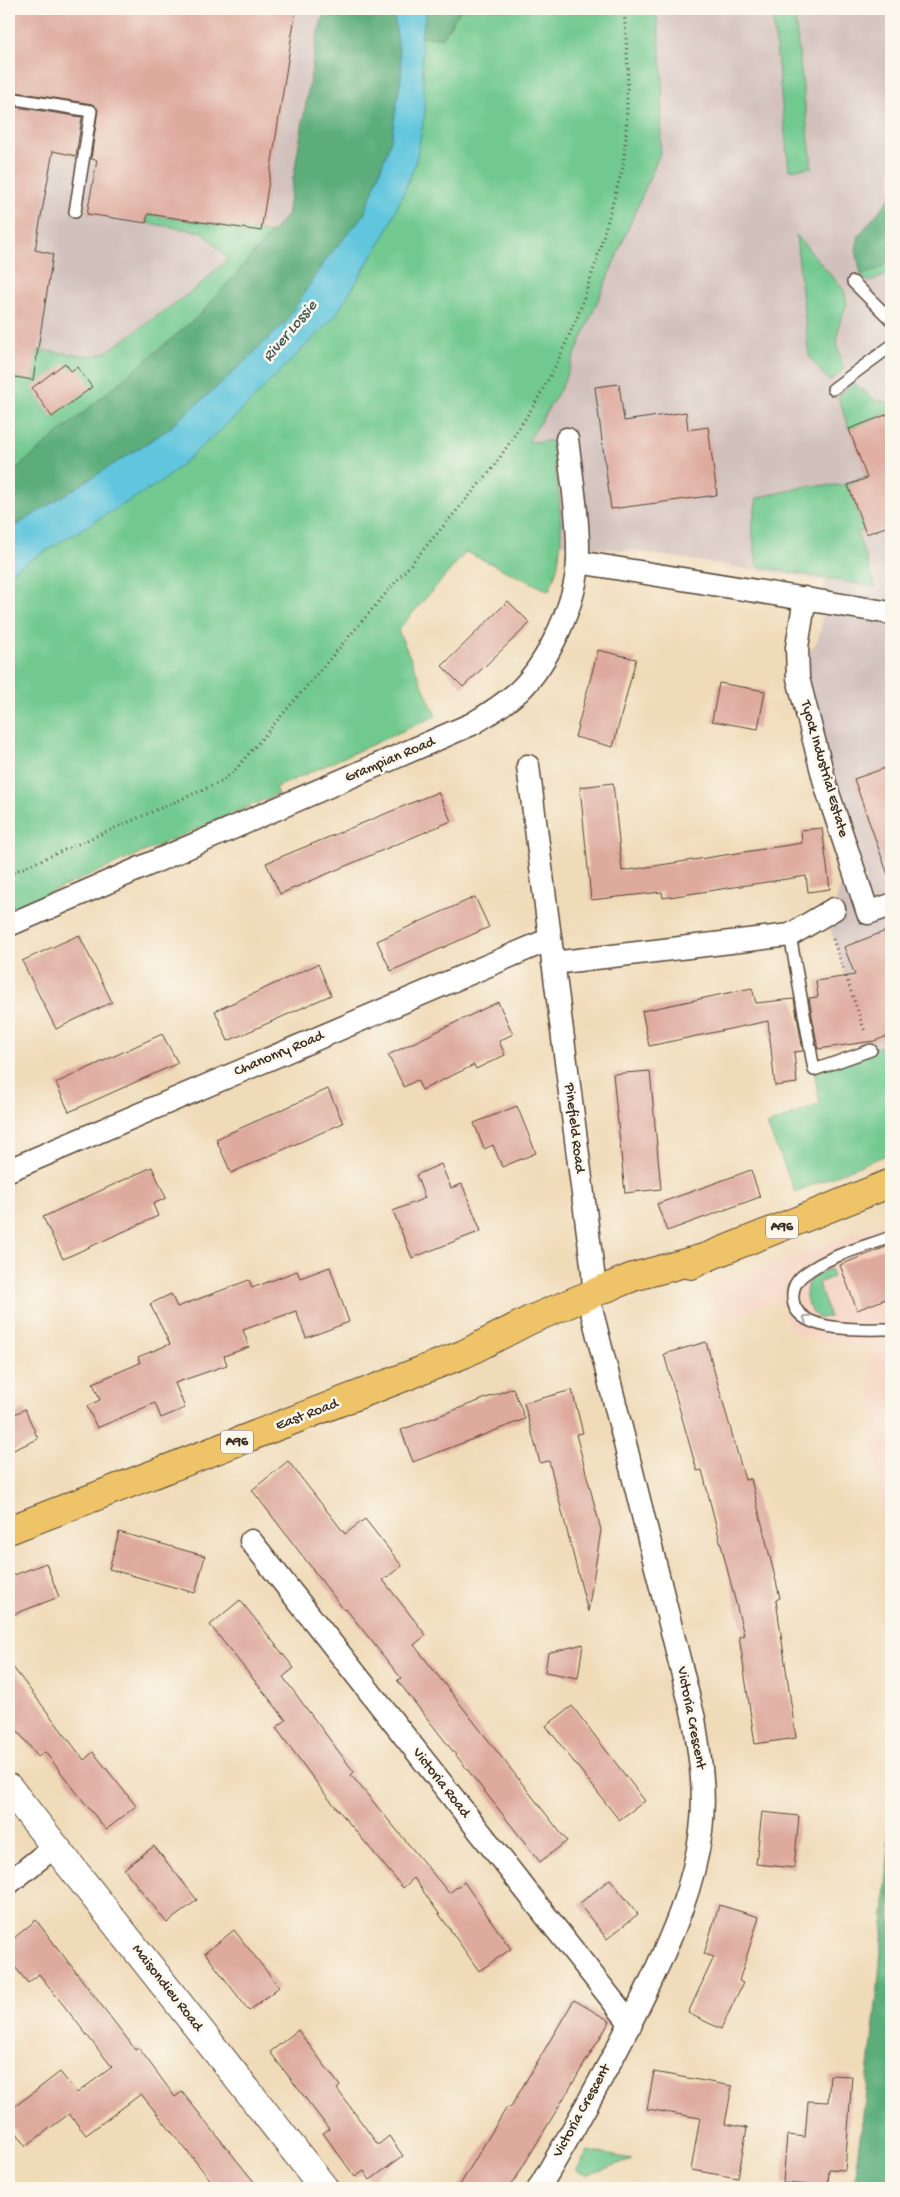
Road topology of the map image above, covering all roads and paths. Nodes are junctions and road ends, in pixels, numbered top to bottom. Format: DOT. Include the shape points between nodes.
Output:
graph roads {
  1 [pos="624,9"];
  2 [pos="9,98"];
  3 [pos="75,212"];
  4 [pos="853,282"];
  5 [pos="891,320"];
  6 [pos="891,346"];
  7 [pos="833,389"];
  8 [pos="567,439"];
  9 [pos="578,562"];
  10 [pos="805,598"];
  11 [pos="891,613"];
  12 [pos="528,766"];
  13 [pos="9,874"];
  14 [pos="891,905"];
  15 [pos="834,909"];
  16 [pos="9,925"];
  17 [pos="790,935"];
  18 [pos="550,938"];
  19 [pos="553,963"];
  20 [pos="871,1050"];
  21 [pos="9,1170"];
  22 [pos="891,1183"];
  23 [pos="891,1237"];
  24 [pos="593,1303"];
  25 [pos="891,1330"];
  26 [pos="9,1530"];
  27 [pos="251,1541"];
  28 [pos="9,1788"];
  29 [pos="55,1846"];
  30 [pos="9,1883"];
  31 [pos="630,2024"];
  32 [pos="324,2188"];
  33 [pos="539,2188"];
  1 -- 13 [label="path" via="628,68 623,167 578,315 536,402 499,460 223,782"];
  2 -- 3 [label="lane" via="91,111"];
  4 -- 5 [label="lane"];
  6 -- 7 [label="lane"];
  8 -- 9 [label="street, Grampian Road"];
  9 -- 10 [label="street"];
  9 -- 16 [label="street, Grampian Road" via="568,605 544,659 520,690 494,711 472,724"];
  10 -- 11 [label="street"];
  10 -- 14 [label="street, Tyock Industrial Estate" via="797,647 797,670 826,787 868,913"];
  12 -- 18 [label="street, Pinefield Road"];
  15 -- 17 [label="street"];
  15 -- 20 [label="path" via="830,928"];
  17 -- 19 [label="street"];
  17 -- 20 [label="lane" via="814,1070"];
  18 -- 19 [label="street, Pinefield Road"];
  18 -- 21 [label="street, Chanonry Road"];
  19 -- 24 [label="street, Pinefield Road" via="593,1272"];
  22 -- 24 [label="highway, A96" via="707,1257 633,1278"];
  25 -- 23 [label="lane, one-way" via="831,1326 807,1320 794,1306 795,1287 801,1277 813,1268"];
  24 -- 26 [label="highway, East Road / A96" via="530,1320 464,1354"];
  24 -- 31 [label="street, Victoria Crescent" via="694,1719 703,1772 701,1831 685,1902"];
  27 -- 31 [label="street, Victoria Road"];
  28 -- 29 [label="street, Maisondieu Road"];
  29 -- 30 [label="street"];
  29 -- 32 [label="street, Maisondieu Road"];
  31 -- 33 [label="street, Victoria Crescent"];
}
